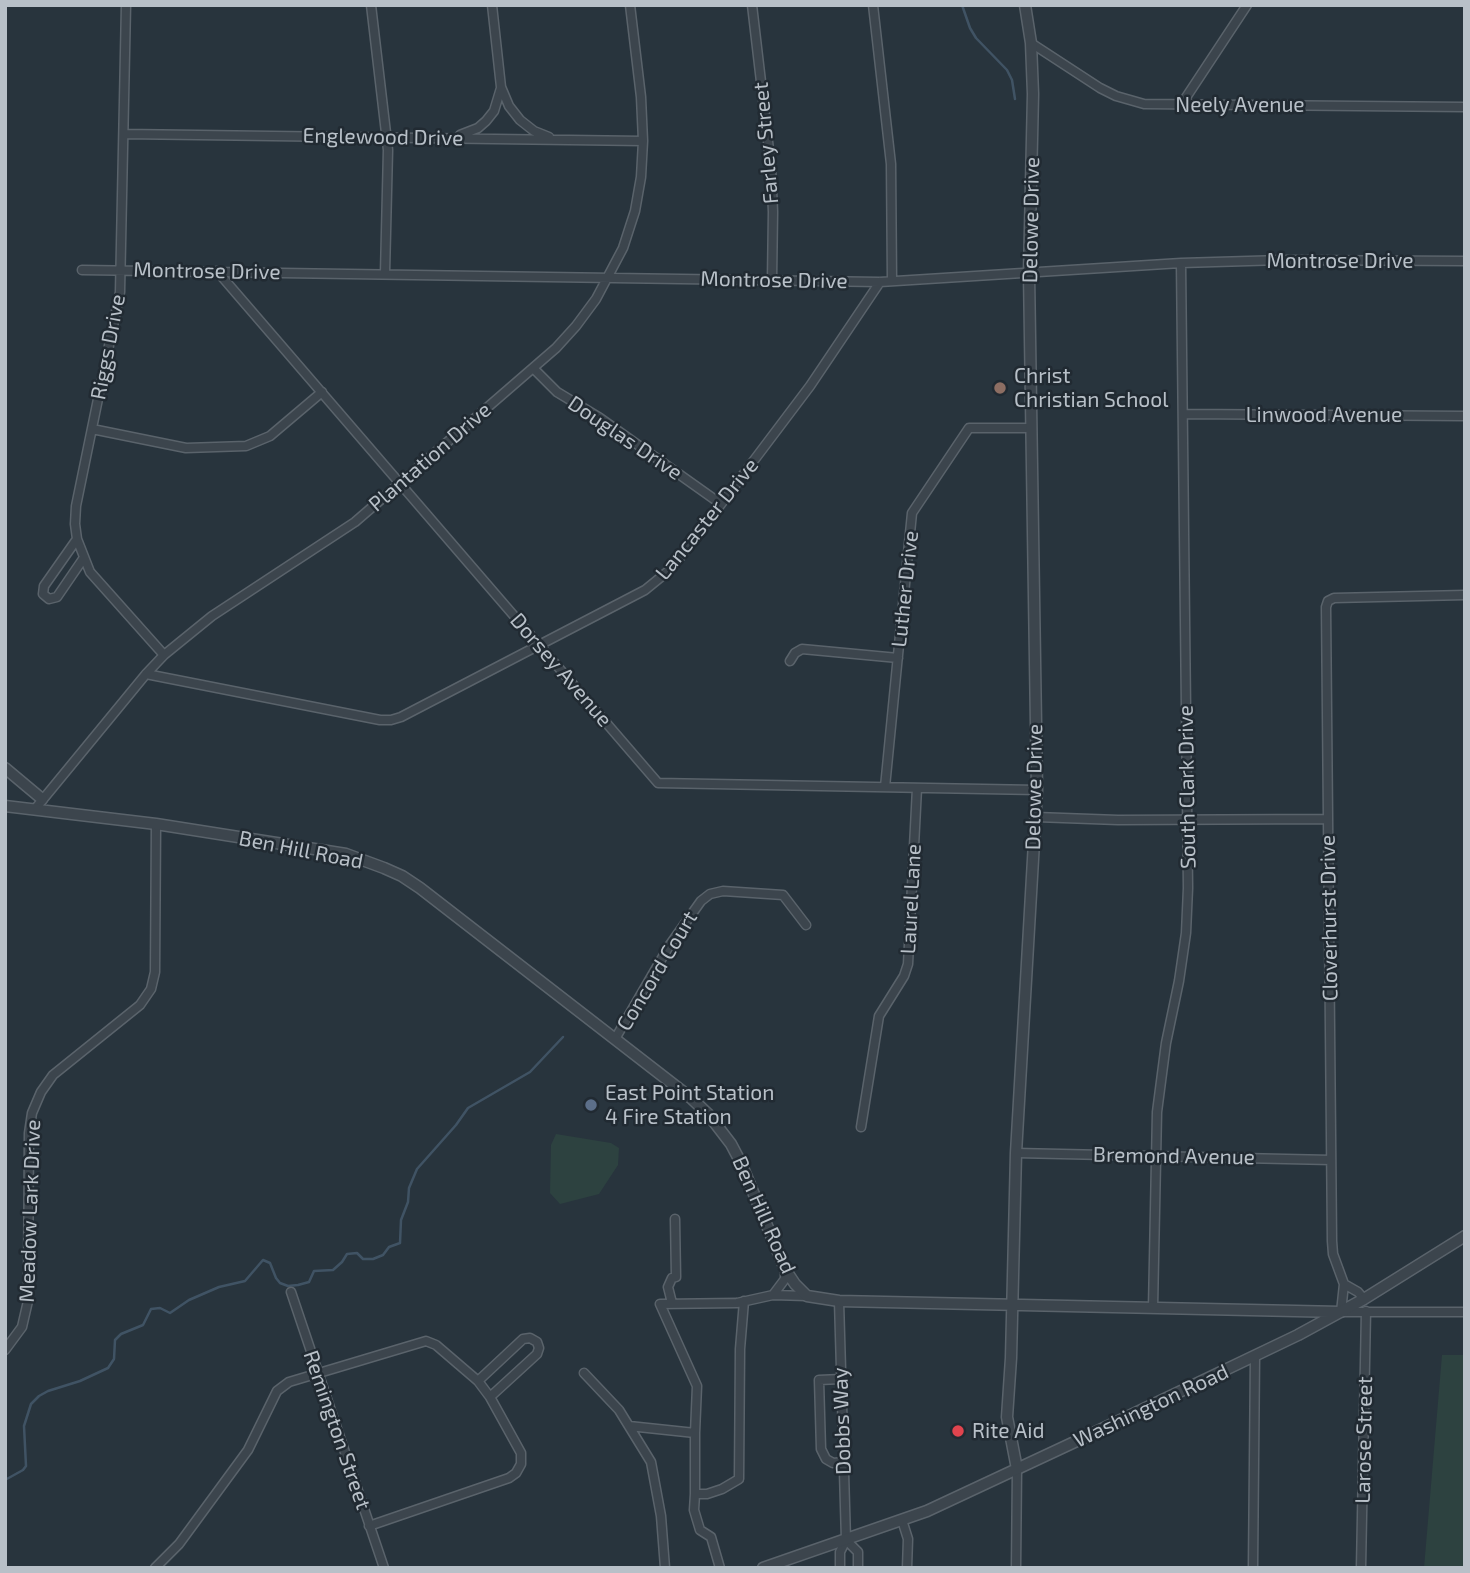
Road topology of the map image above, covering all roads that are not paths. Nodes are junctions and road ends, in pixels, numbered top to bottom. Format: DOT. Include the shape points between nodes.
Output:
graph roads {
  1 [pos="125,5"];
  2 [pos="371,5"];
  3 [pos="492,5"];
  4 [pos="630,5"];
  5 [pos="752,5"];
  6 [pos="873,5"];
  7 [pos="1025,5"];
  8 [pos="1247,5"];
  9 [pos="1031,43"];
  10 [pos="501,87"];
  11 [pos="1181,105"];
  12 [pos="1465,107"];
  13 [pos="124,134"];
  14 [pos="387,137"];
  15 [pos="426,138"];
  16 [pos="554,140"];
  17 [pos="643,141"];
  18 [pos="1465,261"];
  19 [pos="1181,262"];
  20 [pos="82,270"];
  21 [pos="121,270"];
  22 [pos="217,271"];
  23 [pos="385,273"];
  24 [pos="1029,273"];
  25 [pos="609,277"];
  26 [pos="772,280"];
  27 [pos="892,281"];
  28 [pos="880,282"];
  29 [pos="533,368"];
  30 [pos="322,392"];
  31 [pos="1183,414"];
  32 [pos="1465,416"];
  33 [pos="1031,428"];
  34 [pos="92,429"];
  35 [pos="400,483"];
  36 [pos="721,504"];
  37 [pos="77,539"];
  38 [pos="83,559"];
  39 [pos="1465,595"];
  40 [pos="539,645"];
  41 [pos="164,655"];
  42 [pos="898,658"];
  43 [pos="790,662"];
  44 [pos="146,674"];
  45 [pos="5,768"];
  46 [pos="885,787"];
  47 [pos="917,788"];
  48 [pos="1037,790"];
  49 [pos="42,799"];
  50 [pos="5,806"];
  51 [pos="35,809"];
  52 [pos="1036,817"];
  53 [pos="1328,818"];
  54 [pos="1187,820"];
  55 [pos="156,824"];
  56 [pos="806,925"];
  57 [pos="615,1039"];
  58 [pos="861,1127"];
  59 [pos="1016,1153"];
  60 [pos="1156,1156"];
  61 [pos="1331,1160"];
  62 [pos="675,1219"];
  63 [pos="1465,1236"];
  64 [pos="785,1269"];
  65 [pos="1343,1284"];
  66 [pos="291,1292"];
  67 [pos="773,1295"];
  68 [pos="807,1296"];
  69 [pos="1364,1299"];
  70 [pos="744,1301"];
  71 [pos="839,1301"];
  72 [pos="672,1303"];
  73 [pos="1012,1305"];
  74 [pos="1153,1308"];
  75 [pos="1366,1311"];
  76 [pos="1341,1312"];
  77 [pos="1465,1312"];
  78 [pos="5,1350"];
  79 [pos="1255,1356"];
  80 [pos="584,1373"];
  81 [pos="319,1374"];
  82 [pos="841,1379"];
  83 [pos="478,1381"];
  84 [pos="491,1397"];
  85 [pos="629,1426"];
  86 [pos="695,1433"];
  87 [pos="844,1462"];
  88 [pos="1017,1469"];
  89 [pos="695,1494"];
  90 [pos="902,1520"];
  91 [pos="369,1526"];
  92 [pos="846,1540"];
  93 [pos="155,1568"];
  94 [pos="384,1568"];
  95 [pos="665,1568"];
  96 [pos="720,1568"];
  97 [pos="763,1568"];
  98 [pos="840,1568"];
  99 [pos="858,1568"];
  100 [pos="907,1568"];
  101 [pos="1016,1568"];
  102 [pos="1253,1568"];
  103 [pos="1361,1568"];
  1 -- 13 [label="street, Riggs Drive"];
  2 -- 14 [label="street"];
  3 -- 10 [label="street"];
  4 -- 17 [label="street, Plantation Drive"];
  5 -- 26 [label="street, Farley Street" via="771,167"];
  6 -- 27 [label="street" via="891,164"];
  7 -- 9 [label="street, Delowe Drive"];
  8 -- 11 [label="street"];
  9 -- 11 [label="street, Neely Avenue" via="1116,96 1144,104"];
  9 -- 24 [label="street, Delowe Drive"];
  10 -- 15 [label="street" via="494,111 478,128 459,136"];
  10 -- 16 [label="street" via="520,120"];
  11 -- 12 [label="street, Neely Avenue"];
  13 -- 14 [label="street, Englewood Drive"];
  13 -- 21 [label="street, Riggs Drive"];
  14 -- 15 [label="street, Englewood Drive"];
  14 -- 23 [label="street"];
  15 -- 16 [label="street, Englewood Drive"];
  16 -- 17 [label="street, Englewood Drive"];
  17 -- 25 [label="street, Plantation Drive" via="635,211"];
  18 -- 19 [label="street, Montrose Drive"];
  19 -- 24 [label="street, Montrose Drive"];
  19 -- 31 [label="street, South Clark Drive"];
  20 -- 21 [label="street, Montrose Drive"];
  21 -- 22 [label="street, Montrose Drive"];
  21 -- 34 [label="street, Riggs Drive"];
  22 -- 23 [label="street, Montrose Drive"];
  22 -- 30 [label="street, Dorsey Avenue"];
  23 -- 25 [label="street, Montrose Drive"];
  24 -- 27 [label="street, Montrose Drive"];
  24 -- 33 [label="street, Delowe Drive"];
  25 -- 26 [label="street, Montrose Drive"];
  25 -- 29 [label="street, Plantation Drive" via="576,327"];
  26 -- 28 [label="street, Montrose Drive"];
  27 -- 28 [label="street, Montrose Drive"];
  28 -- 36 [label="street, Lancaster Drive" via="810,386"];
  29 -- 35 [label="street, Plantation Drive"];
  29 -- 36 [label="street, Douglas Drive" via="558,392"];
  30 -- 34 [label="street" via="270,436 246,446 186,449"];
  30 -- 35 [label="street, Dorsey Avenue"];
  31 -- 32 [label="street, Linwood Avenue"];
  31 -- 54 [label="street, South Clark Drive"];
  33 -- 42 [label="street, Luther Drive" via="969,428 912,513"];
  33 -- 48 [label="street, Delowe Drive"];
  34 -- 37 [label="street, Riggs Drive" via="76,506"];
  35 -- 40 [label="street, Dorsey Avenue"];
  35 -- 41 [label="street, Plantation Drive" via="355,522 212,616"];
  36 -- 40 [label="street, Lancaster Drive" via="658,582"];
  37 -- 38 [label="street, Riggs Drive"];
  37 -- 38 [label="street" via="43,594 49,599 57,597"];
  38 -- 41 [label="street, Riggs Drive" via="99,584"];
  39 -- 53 [label="street, Cloverhurst Drive" via="1328,601"];
  40 -- 44 [label="street, Lancaster Drive" via="391,720"];
  40 -- 46 [label="street, Dorsey Avenue" via="658,783"];
  41 -- 44 [label="street, Plantation Drive"];
  42 -- 43 [label="street" via="802,649"];
  42 -- 46 [label="street, Luther Drive"];
  44 -- 49 [label="street, Plantation Drive"];
  45 -- 49 [label="street"];
  46 -- 47 [label="street, Dorsey Avenue"];
  47 -- 48 [label="street, Dorsey Avenue"];
  47 -- 58 [label="street, Laurel Lane" via="908,964 879,1016"];
  48 -- 52 [label="street, Delowe Drive"];
  49 -- 51 [label="street, Plantation Drive"];
  50 -- 51 [label="street, Ben Hill Road"];
  51 -- 55 [label="street, Ben Hill Road"];
  52 -- 54 [label="street"];
  52 -- 59 [label="street, Delowe Drive"];
  53 -- 54 [label="street"];
  53 -- 61 [label="street, Cloverhurst Drive"];
  54 -- 60 [label="street, South Clark Drive" via="1186,933 1161,1074"];
  55 -- 57 [label="street, Ben Hill Road" via="346,854 384,867 420,888"];
  55 -- 78 [label="street, Meadow Lark Drive" via="151,989 140,1005 54,1075 32,1113 28,1301 22,1327"];
  56 -- 57 [label="street, Concord Court" via="783,895 710,894 668,946"];
  57 -- 64 [label="street, Ben Hill Road" via="691,1098 723,1133 741,1163"];
  59 -- 60 [label="street, Bremond Avenue"];
  59 -- 73 [label="street, Delowe Drive"];
  60 -- 61 [label="street, Bremond Avenue"];
  60 -- 74 [label="street, South Clark Drive"];
  61 -- 65 [label="street, Cloverhurst Drive" via="1333,1254"];
  62 -- 72 [label="street" via="676,1277 668,1287"];
  63 -- 69 [label="street, Washington Road"];
  64 -- 67 [label="street" via="785,1279"];
  64 -- 68 [label="street, Ben Hill Road"];
  65 -- 69 [label="street"];
  65 -- 76 [label="street, Cloverhurst Drive"];
  66 -- 81 [label="street, Remington Street"];
  67 -- 68 [label="street"];
  67 -- 70 [label="street"];
  68 -- 71 [label="street, Ben Hill Road"];
  69 -- 76 [label="street, Washington Road"];
  70 -- 72 [label="street"];
  70 -- 89 [label="street" via="739,1479 722,1489"];
  71 -- 73 [label="street, Ben Hill Road"];
  71 -- 82 [label="street, Dobbs Way"];
  72 -- 86 [label="street" via="660,1304 697,1386"];
  73 -- 74 [label="street, Ben Hill Road"];
  73 -- 88 [label="street, Delowe Drive" via="1007,1417"];
  74 -- 76 [label="street, Ben Hill Road"];
  75 -- 76 [label="street"];
  75 -- 77 [label="street"];
  75 -- 103 [label="street, Larose Street"];
  76 -- 79 [label="street, Washington Road"];
  79 -- 88 [label="street, Washington Road"];
  79 -- 102 [label="street"];
  80 -- 85 [label="street"];
  81 -- 83 [label="street" via="426,1341"];
  81 -- 91 [label="street, Remington Street"];
  81 -- 93 [label="street" via="289,1382 277,1391 248,1450 179,1545"];
  82 -- 87 [label="street, Dobbs Way"];
  82 -- 87 [label="street" via="819,1380 819,1407 821,1449 826,1459"];
  83 -- 84 [label="street"];
  83 -- 84 [label="street" via="523,1339 537,1342 537,1354"];
  84 -- 91 [label="street" via="521,1453 516,1474"];
  85 -- 86 [label="street"];
  85 -- 95 [label="street" via="651,1462"];
  86 -- 89 [label="street"];
  87 -- 92 [label="street, Dobbs Way"];
  88 -- 90 [label="street, Washington Road"];
  88 -- 101 [label="street, Delowe Drive"];
  89 -- 96 [label="street" via="700,1530 710,1537"];
  90 -- 92 [label="street, Washington Road"];
  90 -- 100 [label="street" via="908,1538"];
  91 -- 94 [label="street, Remington Street"];
  92 -- 97 [label="street, Washington Road"];
  92 -- 98 [label="street"];
  92 -- 99 [label="street" via="858,1552"];
}
